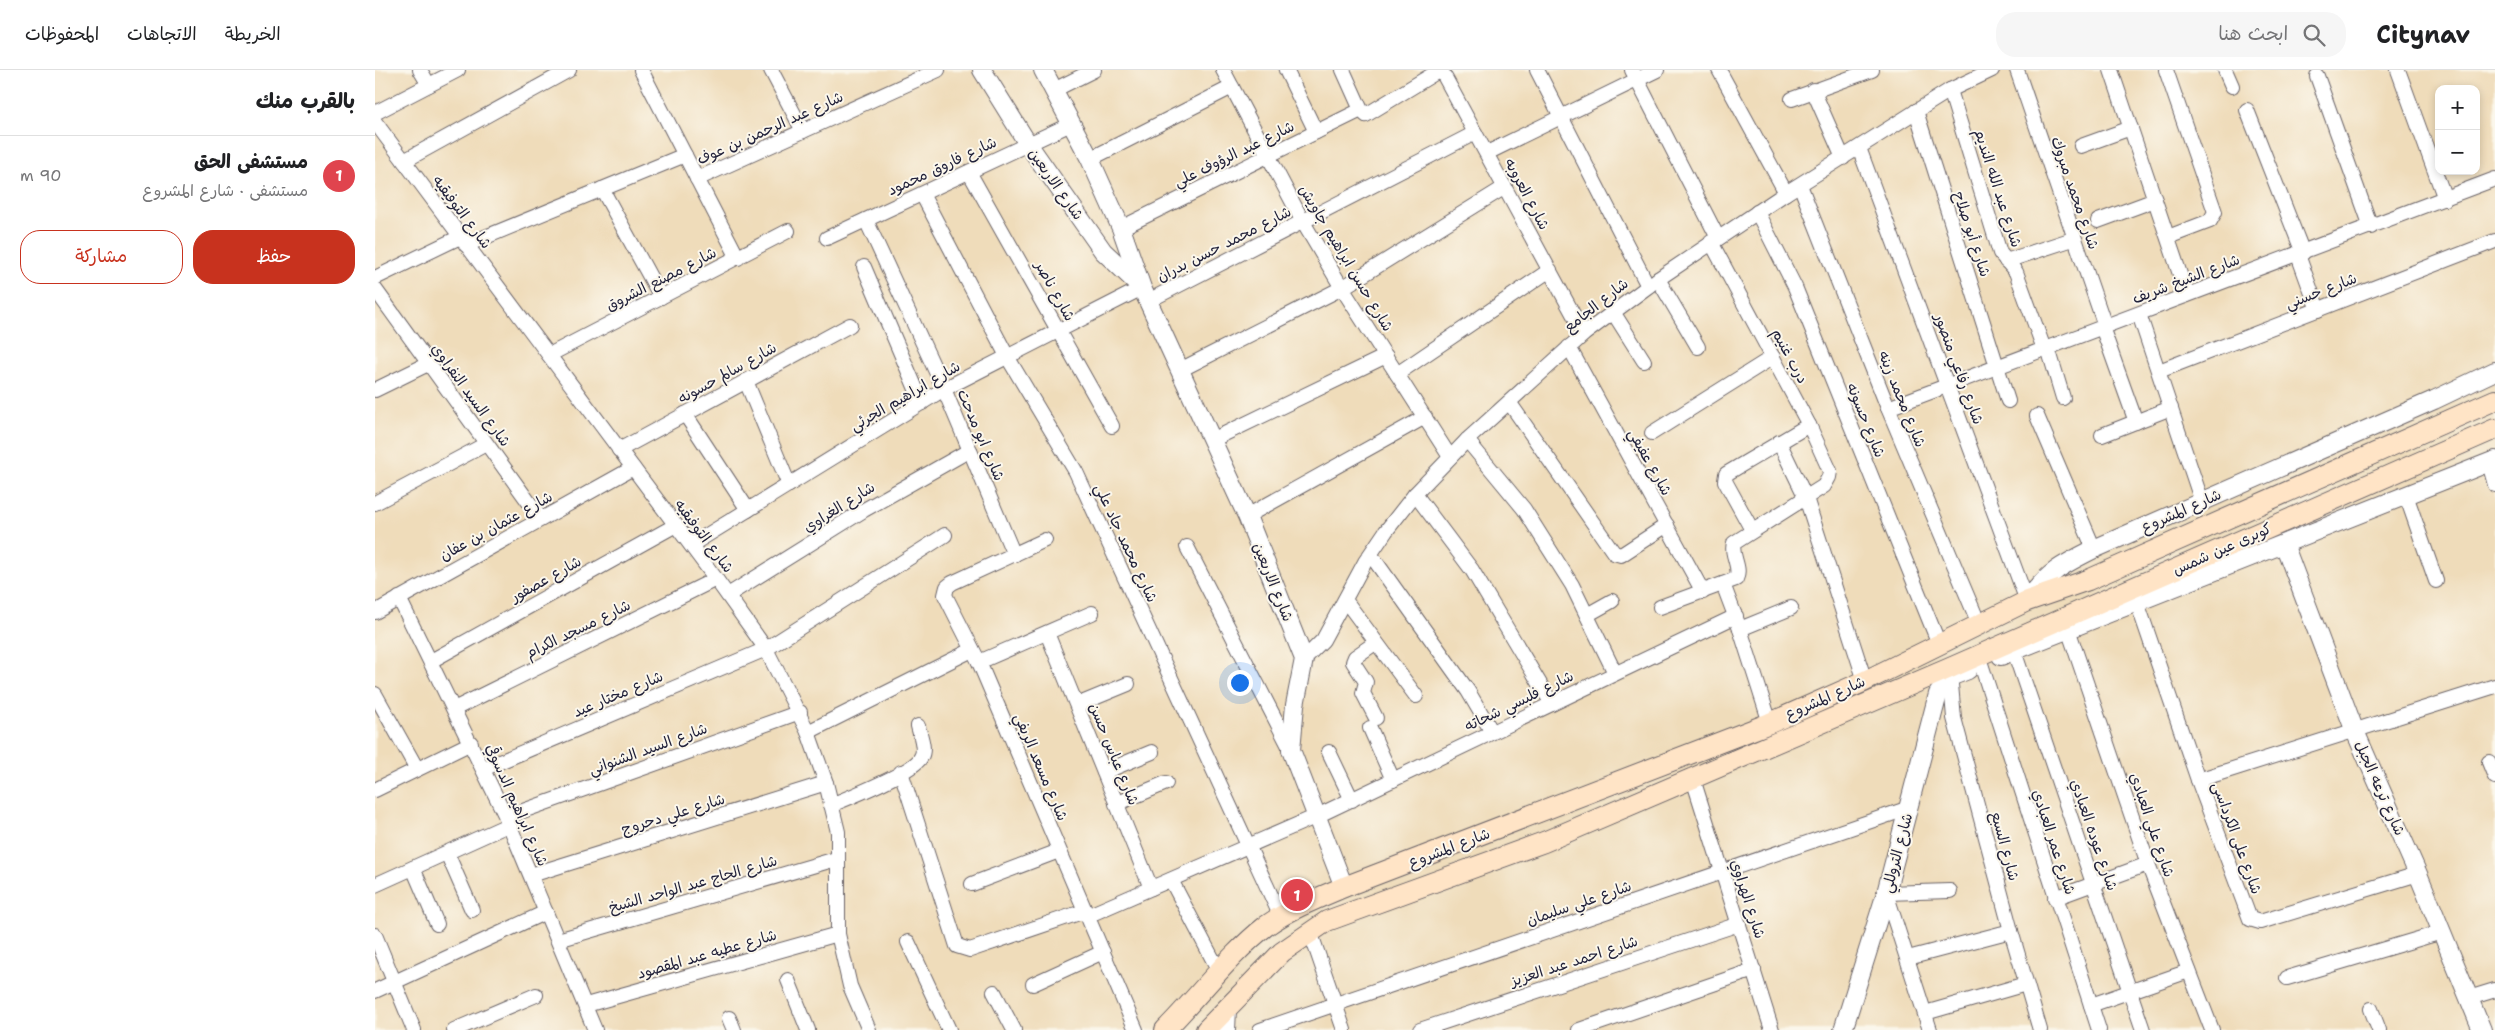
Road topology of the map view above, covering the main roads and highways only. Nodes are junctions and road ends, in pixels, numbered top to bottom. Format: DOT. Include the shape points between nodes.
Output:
graph roads {
  1 [pos="2495,400"];
  2 [pos="2495,429"];
  3 [pos="2027,601"];
  4 [pos="1950,673"];
  5 [pos="1165,1030"];
  6 [pos="1206,1030"];
  1 -- 3 [label="main road, كوبرى عين شمس" via="2088,580"];
  2 -- 4 [label="main road, كوبرى عين شمس"];
  3 -- 5 [label="main road, شارع المشروع" via="1865,681 1770,723 1344,886 1281,917 1255,936"];
  4 -- 6 [label="main road, شارع المشروع" via="1544,842 1327,921 1282,952"];
}
